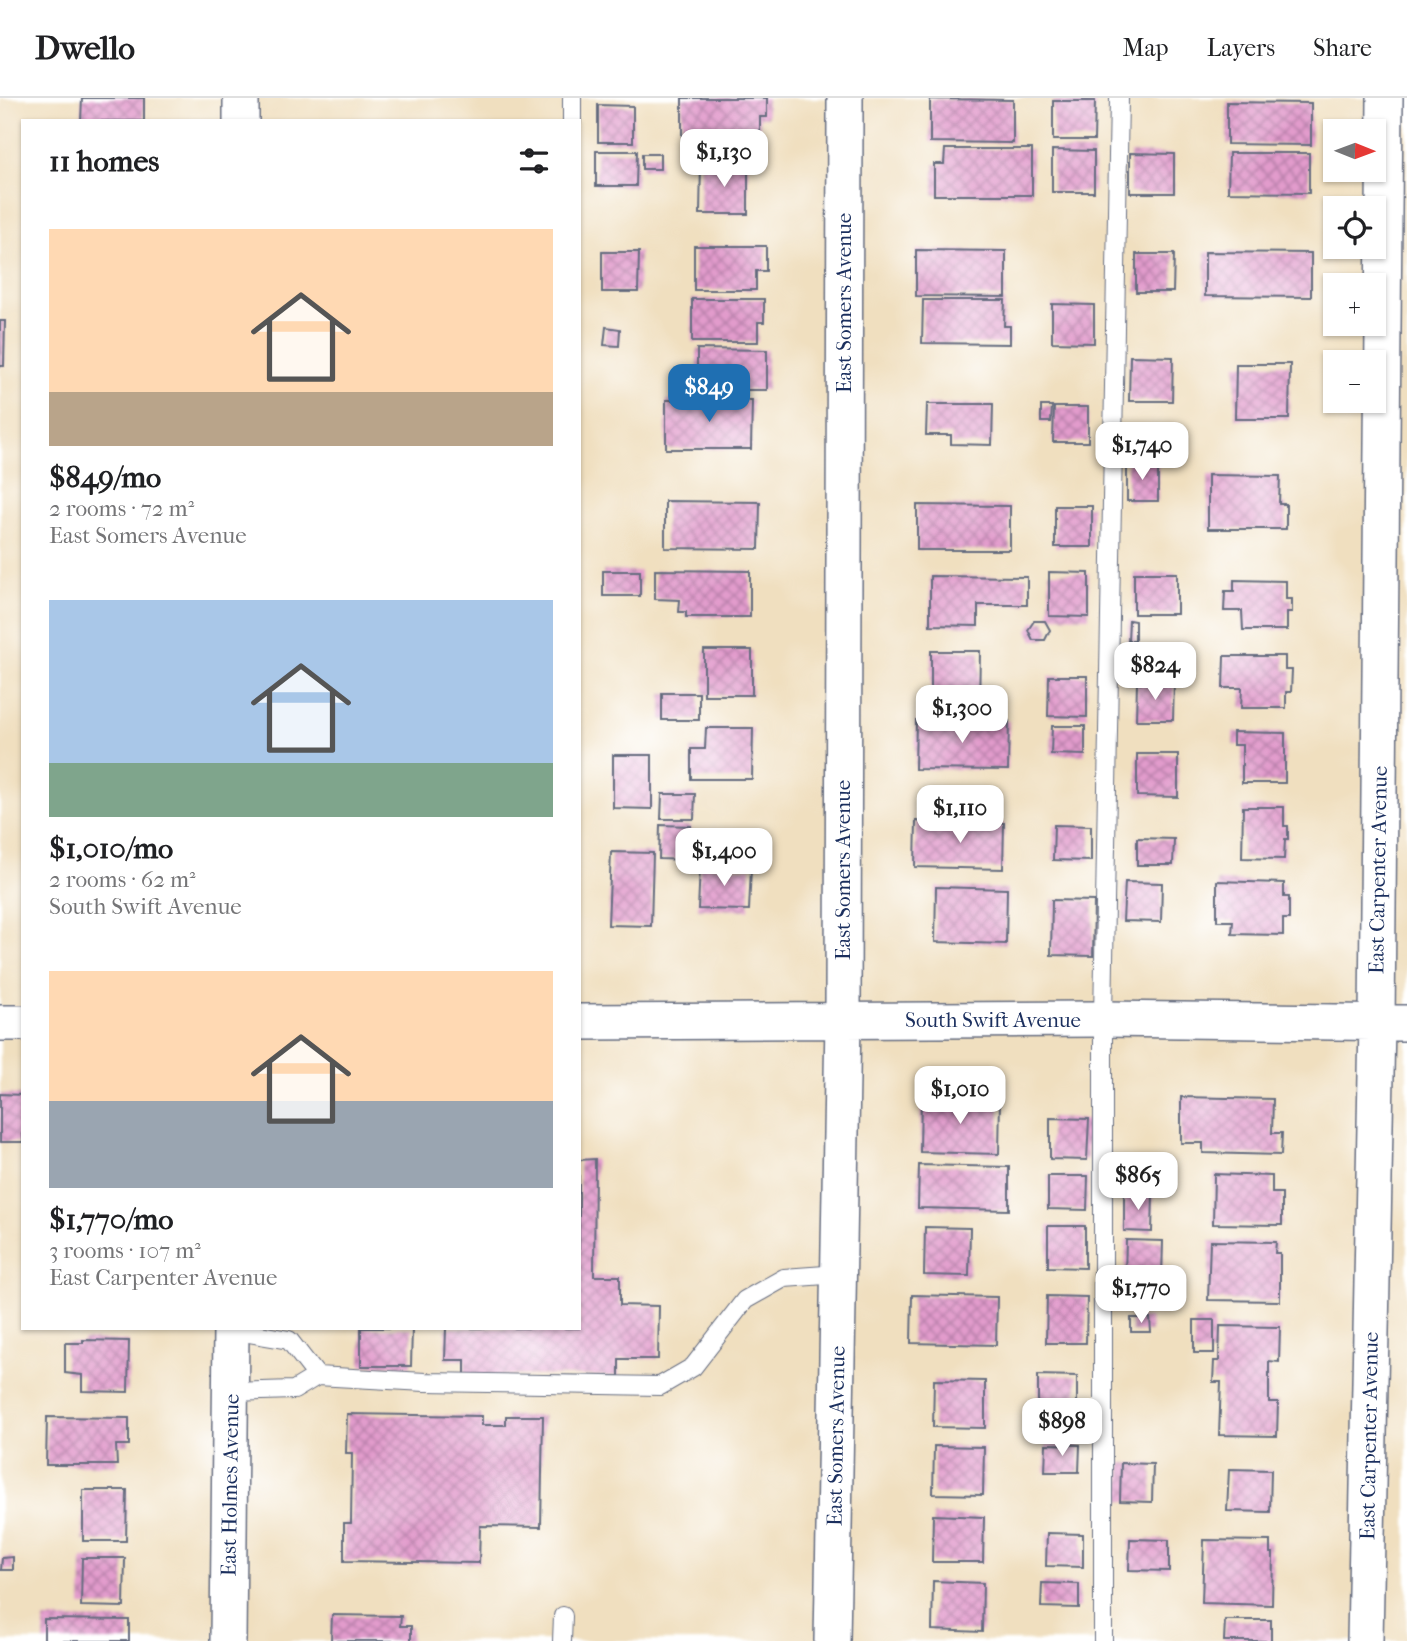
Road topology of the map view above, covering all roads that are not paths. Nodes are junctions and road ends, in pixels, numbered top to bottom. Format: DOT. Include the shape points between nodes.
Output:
graph roads {
  1 [pos="241,98"];
  2 [pos="572,98"];
  3 [pos="845,98"];
  4 [pos="1119,98"];
  5 [pos="1385,98"];
  6 [pos="241,119"];
  7 [pos="572,119"];
  8 [pos="1103,1019"];
  9 [pos="843,1020"];
  10 [pos="581,1022"];
  11 [pos="0,1023"];
  12 [pos="21,1023"];
  13 [pos="1392,1023"];
  14 [pos="839,1274"];
  15 [pos="231,1330"];
  16 [pos="236,1330"];
  17 [pos="317,1376"];
  18 [pos="231,1392"];
  19 [pos="563,1616"];
  20 [pos="229,1641"];
  21 [pos="562,1641"];
  22 [pos="832,1641"];
  23 [pos="1103,1641"];
  24 [pos="1366,1641"];
  1 -- 6 [label="street"];
  2 -- 7 [label="lane"];
  3 -- 9 [label="street, East Somers Avenue"];
  4 -- 8 [label="lane"];
  5 -- 13 [label="street, East Carpenter Avenue"];
  8 -- 9 [label="street, South Swift Avenue"];
  8 -- 13 [label="street, South Swift Avenue"];
  8 -- 23 [label="lane"];
  9 -- 10 [label="street, South Swift Avenue"];
  9 -- 14 [label="street, East Somers Avenue"];
  11 -- 12 [label="street"];
  13 -- 24 [label="street, East Carpenter Avenue"];
  14 -- 17 [label="lane" via="784,1278 744,1300 693,1367 660,1386"];
  14 -- 22 [label="street, East Somers Avenue"];
  15 -- 18 [label="street, East Holmes Avenue"];
  16 -- 17 [label="lane" via="289,1340"];
  17 -- 18 [label="lane" via="294,1390"];
  18 -- 20 [label="street, East Holmes Avenue"];
  19 -- 21 [label="lane"];
}
